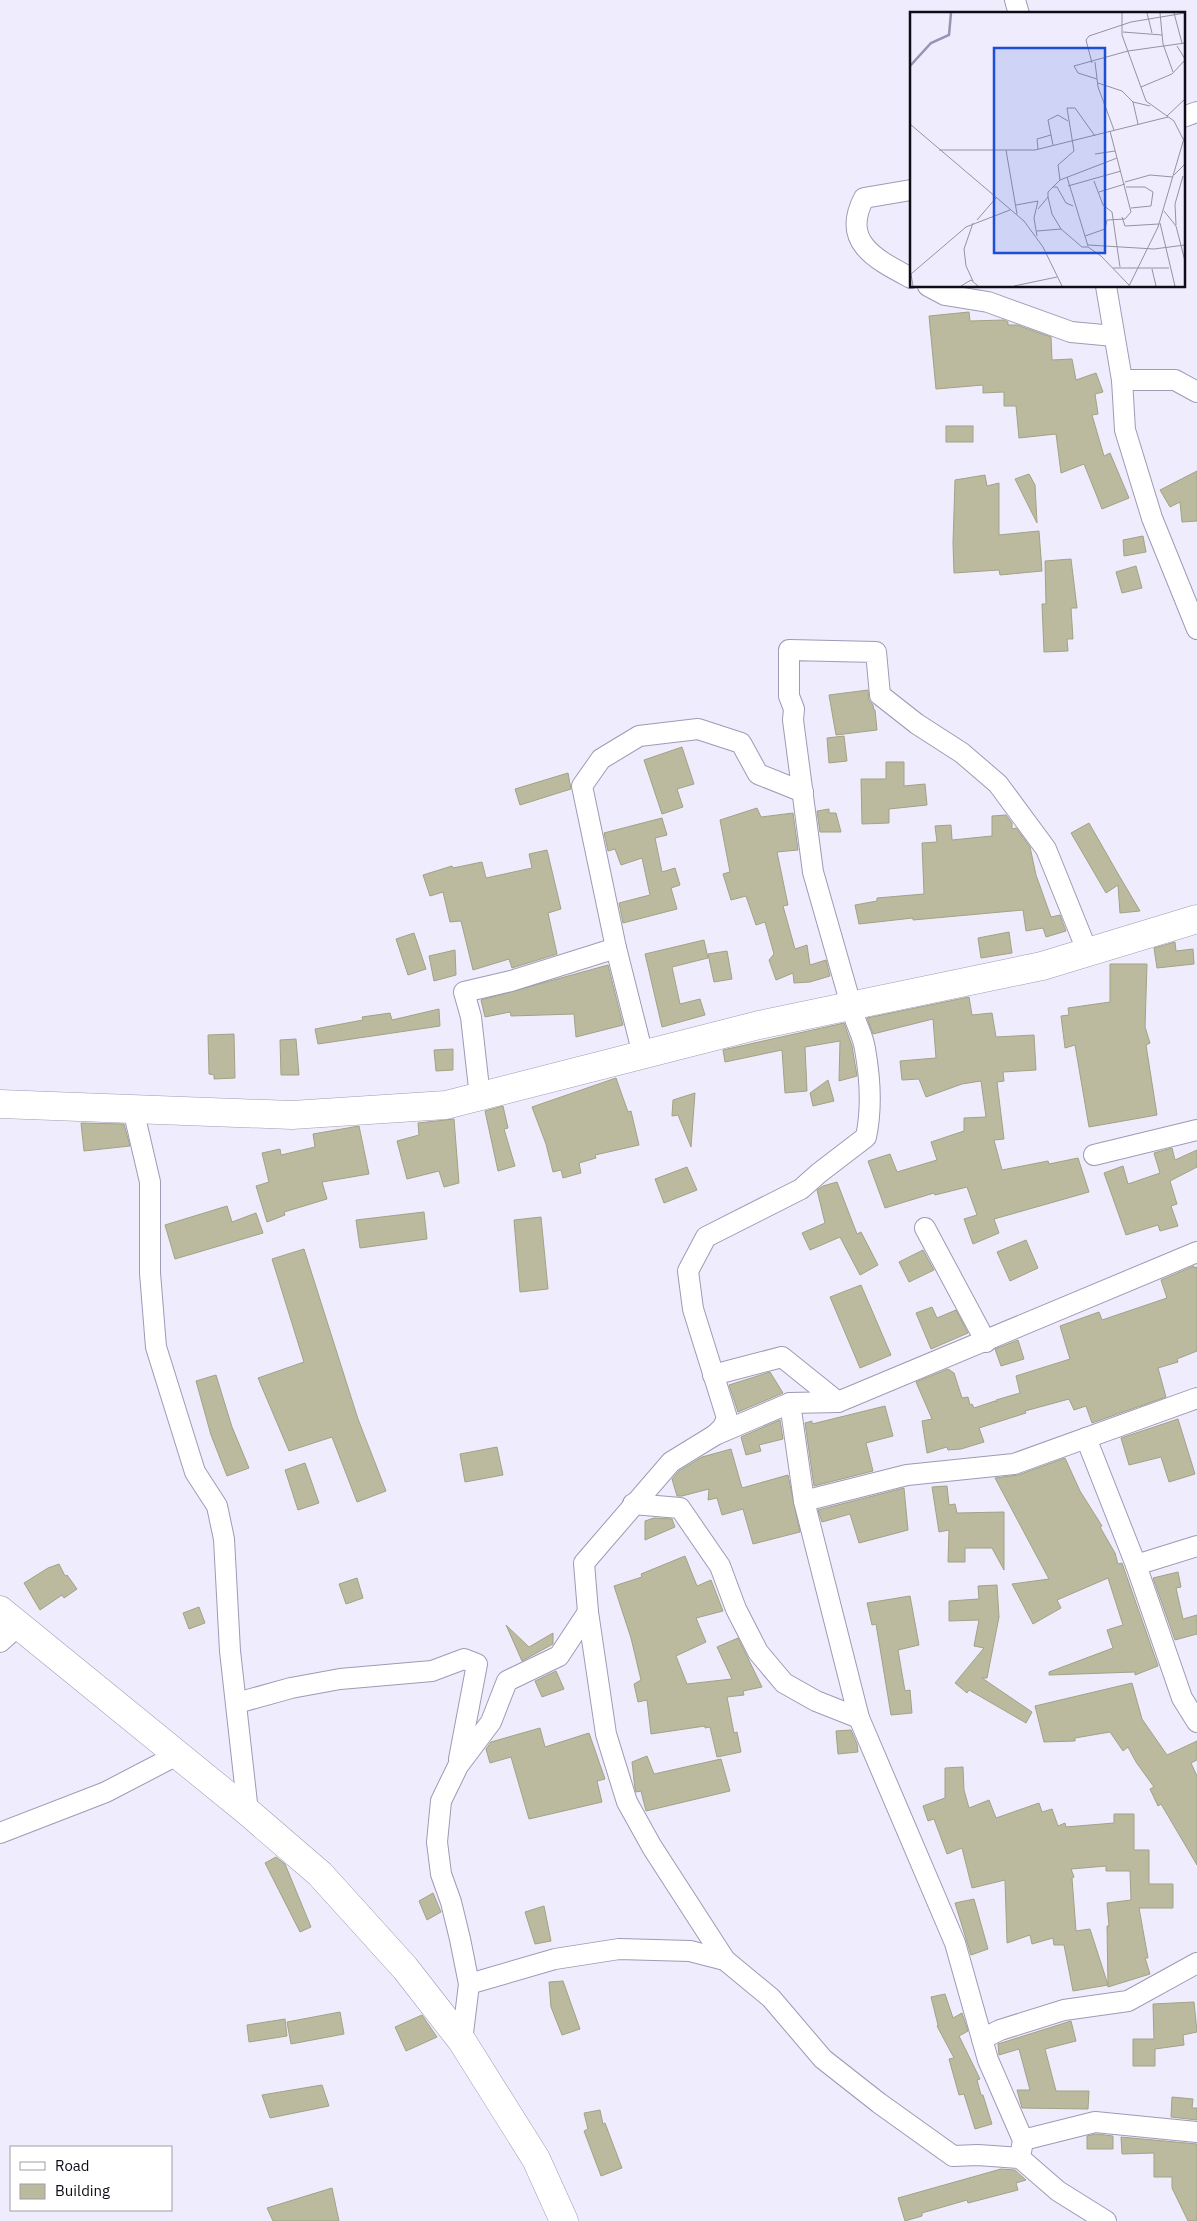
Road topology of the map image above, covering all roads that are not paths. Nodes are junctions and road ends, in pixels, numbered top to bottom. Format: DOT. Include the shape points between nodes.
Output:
graph roads {
  1 [pos="1197,112"];
  2 [pos="1184,117"];
  3 [pos="910,190"];
  4 [pos="910,277"];
  5 [pos="932,288"];
  6 [pos="1106,288"];
  7 [pos="1114,336"];
  8 [pos="1122,380"];
  9 [pos="1197,392"];
  10 [pos="1197,629"];
  11 [pos="803,792"];
  12 [pos="1197,919"];
  13 [pos="616,948"];
  14 [pos="1088,953"];
  15 [pos="851,1005"];
  16 [pos="644,1055"];
  17 [pos="480,1097"];
  18 [pos="0,1104"];
  19 [pos="133,1109"];
  20 [pos="1197,1130"];
  21 [pos="1094,1156"];
  22 [pos="925,1228"];
  23 [pos="1197,1252"];
  24 [pos="986,1342"];
  25 [pos="713,1374"];
  26 [pos="1197,1398"];
  27 [pos="838,1402"];
  28 [pos="790,1403"];
  29 [pos="715,1435"];
  30 [pos="1086,1438"];
  31 [pos="804,1501"];
  32 [pos="633,1504"];
  33 [pos="1197,1546"];
  34 [pos="1136,1565"];
  35 [pos="588,1612"];
  36 [pos="6,1625"];
  37 [pos="237,1703"];
  38 [pos="859,1718"];
  39 [pos="1197,1722"];
  40 [pos="177,1755"];
  41 [pos="458,1766"];
  42 [pos="248,1812"];
  43 [pos="0,1833"];
  44 [pos="725,1960"];
  45 [pos="1197,1963"];
  46 [pos="469,1984"];
  47 [pos="982,2039"];
  48 [pos="462,2041"];
  49 [pos="1197,2132"];
  50 [pos="1021,2149"];
  51 [pos="564,2221"];
  52 [pos="1106,2221"];
  1 -- 2 [label="street"];
  3 -- 4 [label="street" via="864,198 856,213 856,234 869,253"];
  5 -- 7 [label="street" via="945,294 988,302 1071,332"];
  6 -- 7 [label="street"];
  7 -- 8 [label="street"];
  8 -- 9 [label="street" via="1175,380"];
  8 -- 10 [label="street" via="1125,430 1130,447 1152,518"];
  11 -- 13 [label="street" via="758,774 741,743 698,729 639,736 601,759 582,786"];
  11 -- 14 [label="street" via="794,709 789,696 789,650 876,652 880,695 962,753 998,784 1046,849"];
  11 -- 15 [label="street" via="813,872"];
  12 -- 14 [label="street"];
  13 -- 16 [label="street"];
  13 -- 17 [label="street" via="511,981 464,992 471,1017"];
  14 -- 15 [label="street" via="1042,966"];
  15 -- 16 [label="street"];
  15 -- 25 [label="street" via="853,1019 865,1047 870,1118 866,1137 801,1189 706,1237 688,1271 693,1309"];
  16 -- 17 [label="street"];
  17 -- 19 [label="street" via="446,1105 292,1115"];
  18 -- 19 [label="street"];
  19 -- 37 [label="street" via="150,1182 150,1273 156,1348 195,1472 217,1506 224,1538 230,1650"];
  20 -- 21 [label="street"];
  22 -- 24 [label="street"];
  23 -- 24 [label="street"];
  24 -- 27 [label="street"];
  25 -- 27 [label="street" via="782,1357"];
  25 -- 29 [label="street" via="726,1418"];
  26 -- 30 [label="street"];
  27 -- 28 [label="street"];
  28 -- 29 [label="street"];
  28 -- 31 [label="street"];
  29 -- 32 [label="street" via="671,1462"];
  30 -- 31 [label="street" via="1014,1464 908,1475"];
  30 -- 34 [label="street"];
  31 -- 38 [label="street"];
  32 -- 35 [label="street" via="584,1563"];
  32 -- 38 [label="street" via="680,1508 720,1566 736,1609 758,1652 784,1683 816,1701"];
  33 -- 34 [label="street"];
  34 -- 39 [label="street" via="1182,1698"];
  35 -- 41 [label="street" via="559,1656 508,1681 491,1722"];
  35 -- 44 [label="street" via="606,1734 627,1802"];
  36 -- 40 [label="street"];
  37 -- 41 [label="street" via="340,1679 432,1671 464,1659 477,1664"];
  37 -- 42 [label="street"];
  38 -- 47 [label="street" via="955,1943"];
  40 -- 42 [label="street"];
  40 -- 43 [label="street" via="106,1792"];
  41 -- 46 [label="street" via="441,1801 437,1842 441,1874 458,1930"];
  42 -- 48 [label="street" via="320,1874 405,1968"];
  44 -- 46 [label="street" via="690,1951 619,1949 555,1959"];
  44 -- 50 [label="street" via="772,1998 822,2059 953,2156"];
  45 -- 47 [label="street" via="1128,2001 1064,2010"];
  46 -- 48 [label="street"];
  47 -- 50 [label="street"];
  48 -- 51 [label="street" via="536,2159"];
  49 -- 50 [label="street" via="1095,2122"];
  50 -- 52 [label="street" via="1058,2191"];
}
